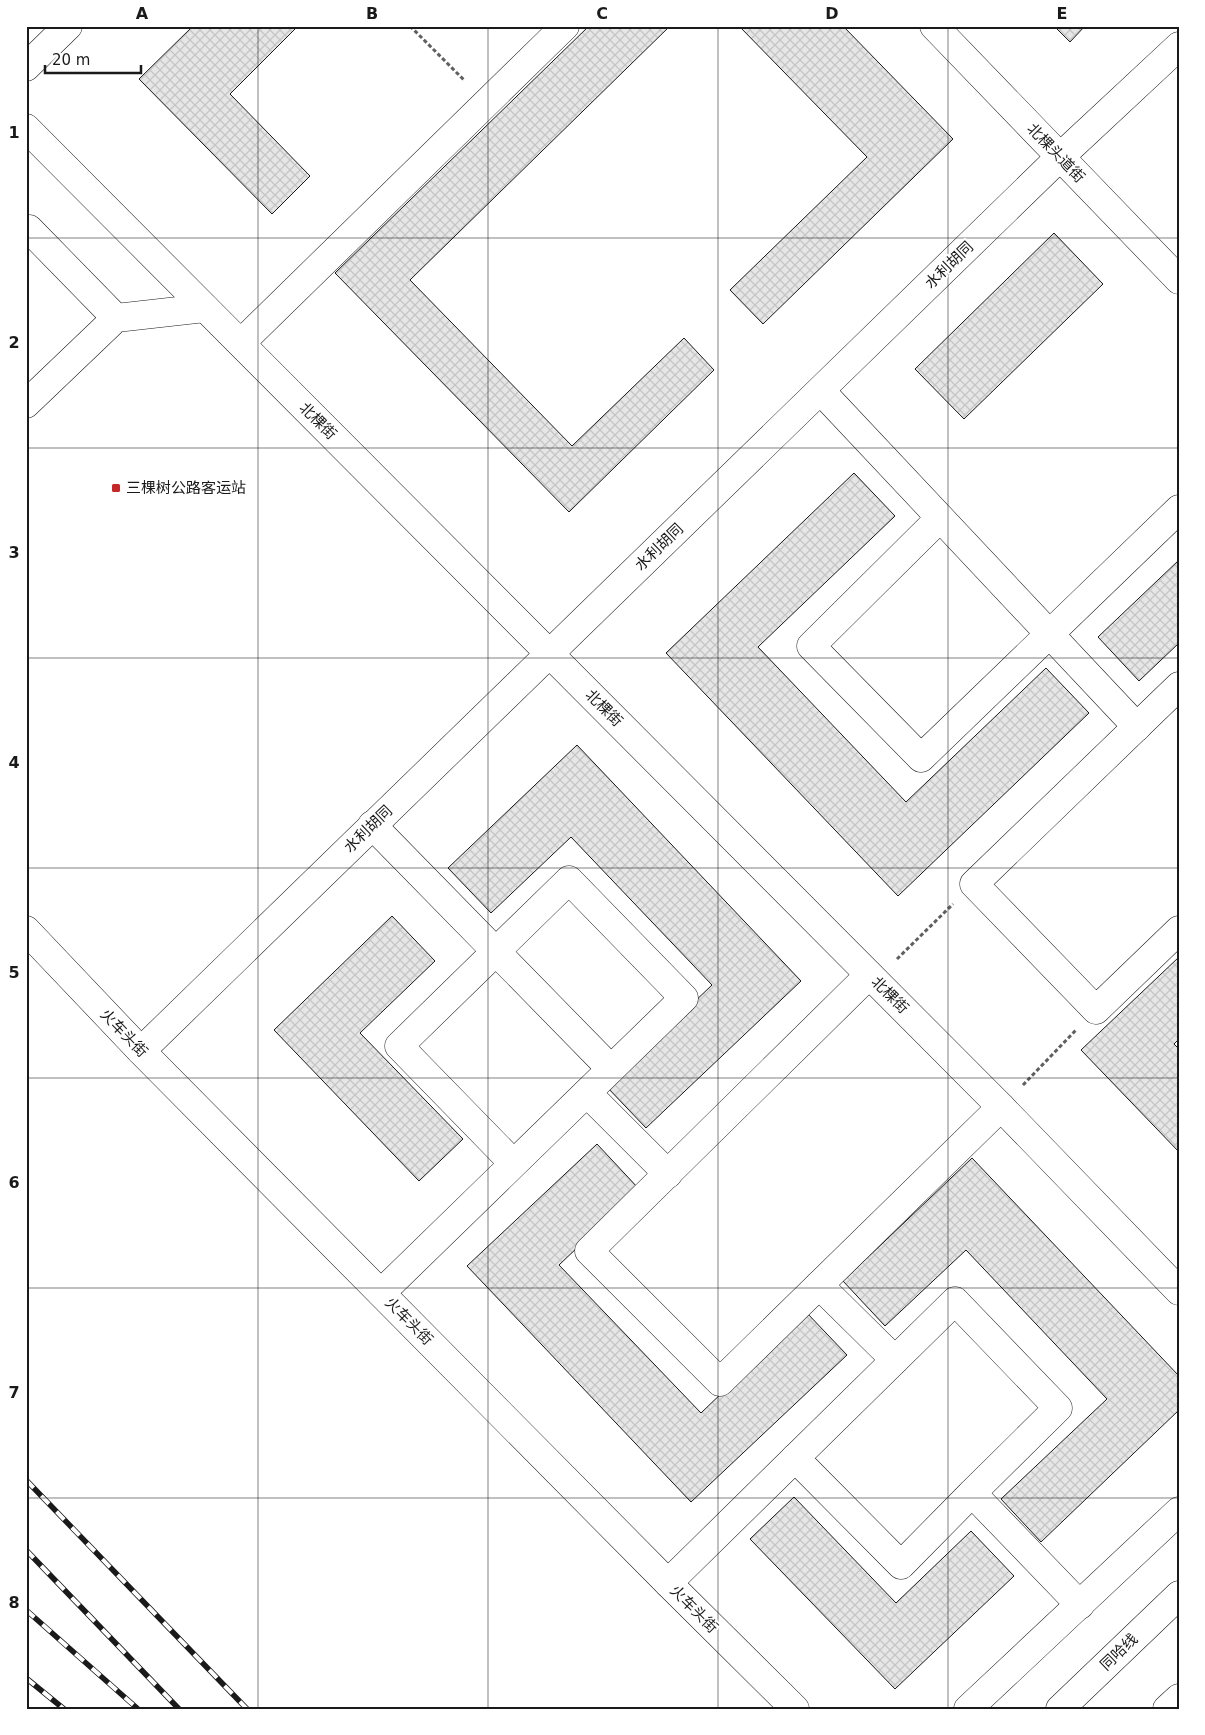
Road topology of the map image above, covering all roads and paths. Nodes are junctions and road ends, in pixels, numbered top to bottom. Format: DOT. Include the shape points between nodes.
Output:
graph roads {
  1 [pos="68,26"];
  2 [pos="410,26"];
  3 [pos="565,26"];
  4 [pos="934,26"];
  5 [pos="1179,46"];
  6 [pos="26,67"];
  7 [pos="487,103"];
  8 [pos="26,128"];
  9 [pos="1060,157"];
  10 [pos="29,229"];
  11 [pos="1179,280"];
  12 [pos="205,308"];
  13 [pos="116,318"];
  14 [pos="241,343"];
  15 [pos="821,391"];
  16 [pos="26,404"];
  17 [pos="1179,509"];
  18 [pos="940,518"];
  19 [pos="1049,634"];
  20 [pos="549,653"];
  21 [pos="1179,686"];
  22 [pos="1137,727"];
  23 [pos="372,825"];
  24 [pos="974,884"];
  25 [pos="1179,930"];
  26 [pos="27,932"];
  27 [pos="496,951"];
  28 [pos="872,978"];
  29 [pos="1096,1010"];
  30 [pos="141,1051"];
  31 [pos="611,1069"];
  32 [pos="587,1093"];
  33 [pos="1001,1107"];
  34 [pos="513,1163"];
  35 [pos="668,1174"];
  36 [pos="820,1285"];
  37 [pos="1179,1291"];
  38 [pos="381,1293"];
  39 [pos="895,1360"];
  40 [pos="795,1458"];
  41 [pos="972,1493"];
  42 [pos="1179,1511"];
  43 [pos="668,1583"];
  44 [pos="1179,1594"];
  45 [pos="1080,1605"];
  46 [pos="1179,1698"];
  47 [pos="795,1709"];
  48 [pos="968,1709"];
  49 [pos="1060,1709"];
  50 [pos="1167,1709"];
  1 -- 6 [label="main road"];
  2 -- 7 [label="path"];
  3 -- 7 [label="main road"];
  4 -- 9 [label="main road, 北棵头道街"];
  5 -- 9 [label="main road, 水利胡同"];
  7 -- 14 [label="main road"];
  8 -- 12 [label="main road, 北棵街"];
  9 -- 11 [label="main road, 北棵头道街"];
  9 -- 15 [label="main road, 水利胡同"];
  10 -- 13 [label="main road"];
  12 -- 13 [label="main road"];
  12 -- 14 [label="main road, 北棵街"];
  13 -- 16 [label="main road"];
  14 -- 20 [label="main road, 北棵街"];
  15 -- 18 [label="main road"];
  15 -- 20 [label="main road, 水利胡同"];
  17 -- 19 [label="main road"];
  18 -- 19 [label="main road"];
  18 -- 19 [label="main road" via="811,646 921,758"];
  19 -- 22 [label="main road"];
  20 -- 23 [label="main road, 水利胡同"];
  20 -- 28 [label="main road, 北棵街"];
  21 -- 22 [label="main road"];
  22 -- 24 [label="main road"];
  23 -- 27 [label="main road"];
  23 -- 30 [label="main road, 水利胡同"];
  24 -- 28 [label="path"];
  24 -- 29 [label="main road"];
  25 -- 29 [label="main road"];
  26 -- 30 [label="main road, 火车头街"];
  27 -- 31 [label="main road"];
  27 -- 31 [label="main road" via="569,880 684,998"];
  27 -- 34 [label="main road" via="399,1046"];
  28 -- 33 [label="main road, 北棵街"];
  28 -- 35 [label="main road"];
  29 -- 33 [label="path"];
  30 -- 38 [label="main road, 火车头街"];
  31 -- 32 [label="main road"];
  32 -- 34 [label="main road"];
  32 -- 35 [label="main road"];
  33 -- 36 [label="main road"];
  33 -- 37 [label="main road, 北棵街"];
  34 -- 38 [label="main road"];
  35 -- 36 [label="main road" via="589,1251 720,1382"];
  36 -- 39 [label="main road"];
  38 -- 43 [label="main road, 火车头街"];
  39 -- 40 [label="main road"];
  39 -- 41 [label="main road" via="955,1301 1058,1408"];
  40 -- 41 [label="main road" via="901,1565"];
  40 -- 43 [label="main road"];
  41 -- 45 [label="main road"];
  42 -- 45 [label="main road"];
  43 -- 47 [label="main road, 火车头街"];
  44 -- 49 [label="main road, 同哈线"];
  45 -- 48 [label="main road"];
  46 -- 50 [label="main road"];
}
